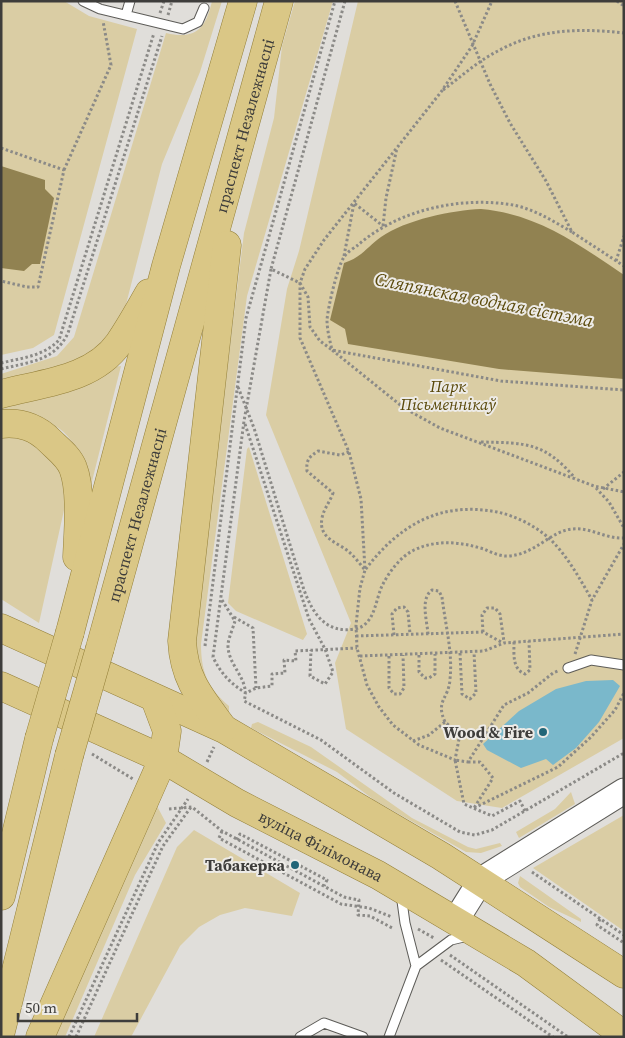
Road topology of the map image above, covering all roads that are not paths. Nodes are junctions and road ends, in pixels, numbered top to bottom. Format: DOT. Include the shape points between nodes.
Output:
graph roads {
  1 [pos="83,1"];
  2 [pos="130,1"];
  3 [pos="243,1"];
  4 [pos="279,1"];
  5 [pos="204,8"];
  6 [pos="126,15"];
  7 [pos="238,158"];
  8 [pos="166,266"];
  9 [pos="1,394"];
  10 [pos="1,424"];
  11 [pos="72,620"];
  12 [pos="1,628"];
  13 [pos="624,665"];
  14 [pos="568,668"];
  15 [pos="1,686"];
  16 [pos="155,699"];
  17 [pos="224,729"];
  18 [pos="163,759"];
  19 [pos="624,791"];
  20 [pos="480,880"];
  21 [pos="402,889"];
  22 [pos="1,896"];
  23 [pos="456,920"];
  24 [pos="483,935"];
  25 [pos="416,966"];
  26 [pos="624,974"];
  27 [pos="1,1031"];
  28 [pos="624,1035"];
  29 [pos="40,1037"];
  30 [pos="300,1037"];
  31 [pos="363,1037"];
  32 [pos="389,1037"];
  1 -- 6 [label="lane"];
  2 -- 6 [label="lane"];
  3 -- 8 [label="main road"];
  4 -- 7 [label="main road, праспект Незалежнасці"];
  5 -- 6 [label="lane" via="200,19 190,28 180,29"];
  7 -- 17 [label="main road" via="182,641 187,675"];
  7 -- 27 [label="main road, праспект Незалежнасці, bridge" via="69,756"];
  8 -- 9 [label="main road" via="119,344 106,358 70,377"];
  8 -- 11 [label="main road"];
  10 -- 11 [label="main road" via="26,425 41,432 73,468 78,500"];
  11 -- 22 [label="main road, bridge"];
  12 -- 16 [label="main road"];
  13 -- 14 [label="lane" via="590,660"];
  15 -- 18 [label="main road, вуліца Філімонава"];
  16 -- 17 [label="main road"];
  16 -- 18 [label="main road" via="167,731"];
  17 -- 20 [label="main road"];
  18 -- 21 [label="main road, вуліца Філімонава" via="302,838"];
  18 -- 29 [label="main road"];
  19 -- 20 [label="main road"];
  20 -- 23 [label="main road"];
  20 -- 26 [label="main road"];
  21 -- 23 [label="main road, вуліца Філімонава"];
  21 -- 25 [label="lane" via="408,937"];
  23 -- 24 [label="main road, вуліца Філімонава"];
  24 -- 25 [label="lane" via="451,940"];
  24 -- 28 [label="main road, вуліца Філімонава"];
  25 -- 32 [label="lane"];
  30 -- 31 [label="lane" via="324,1023"];
}
